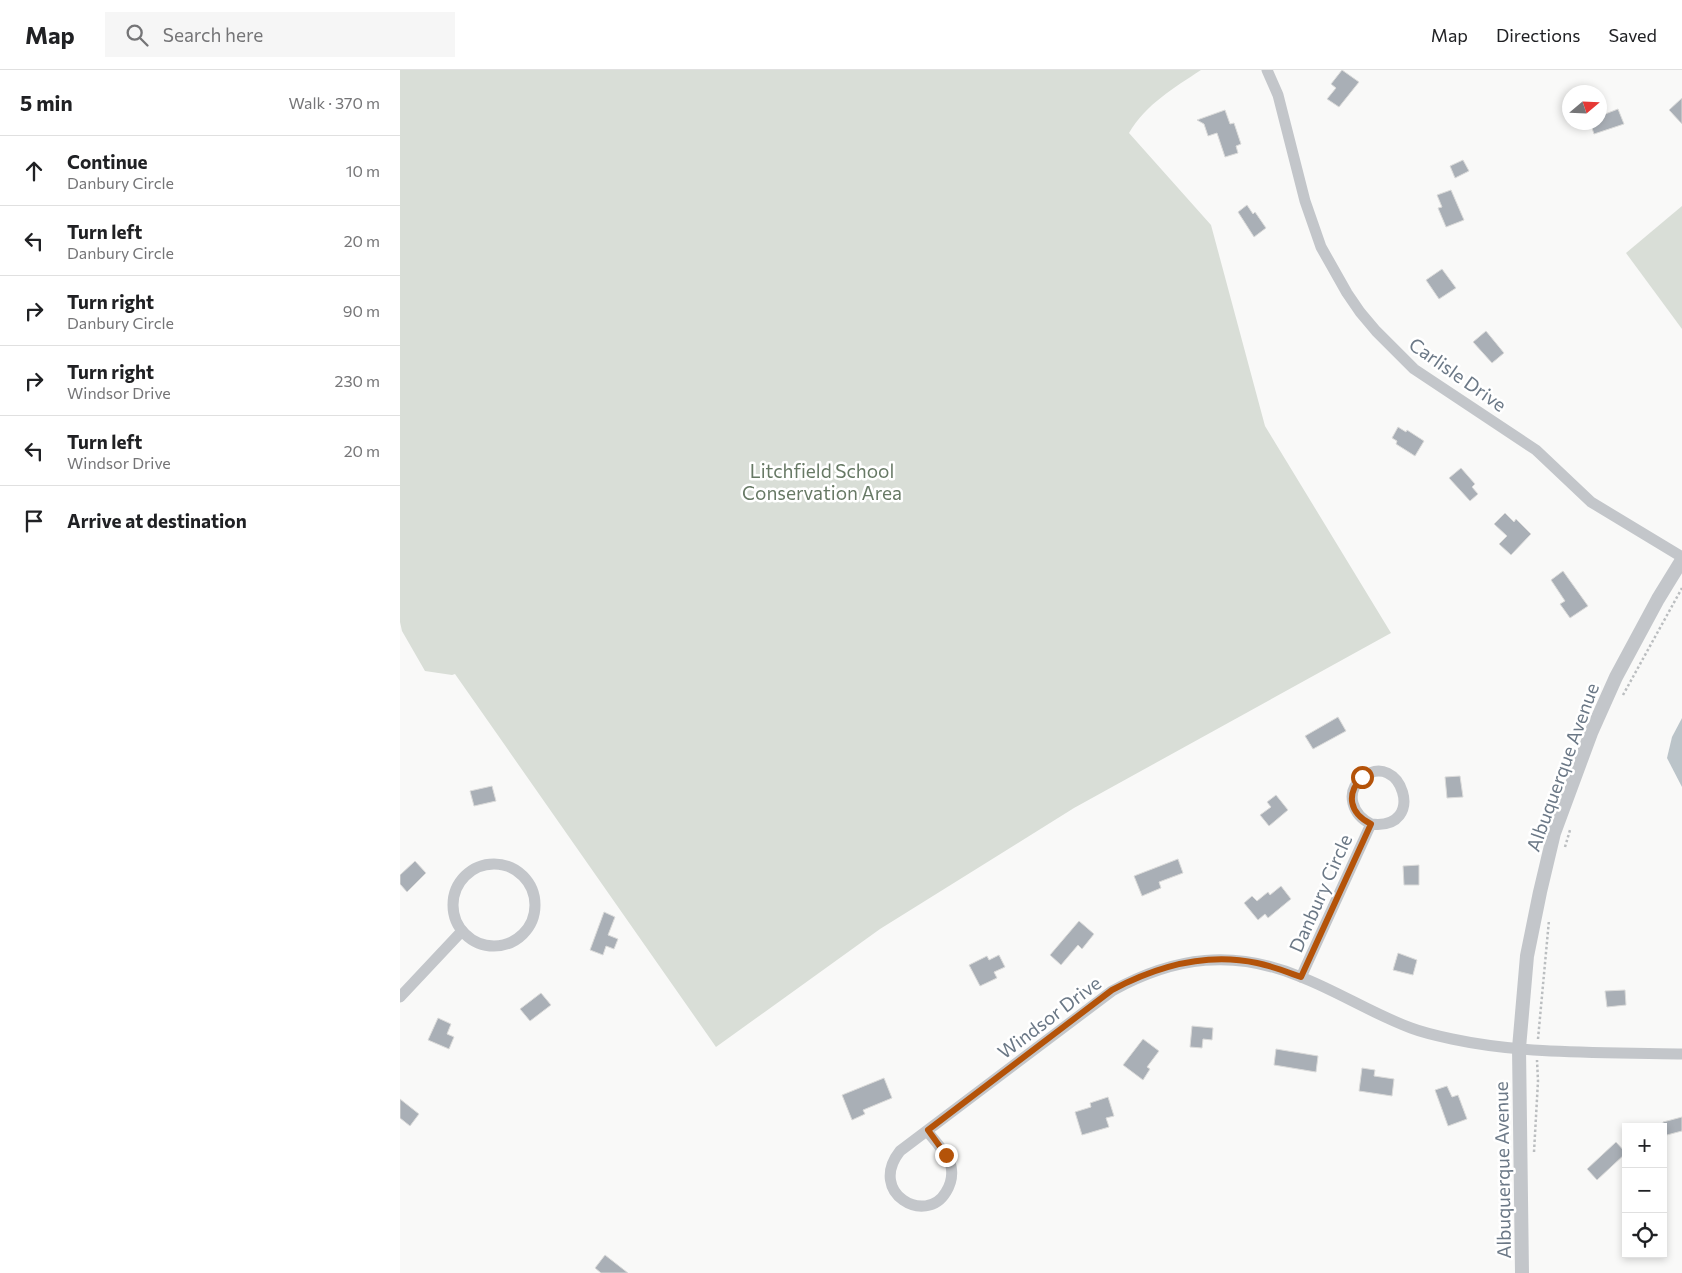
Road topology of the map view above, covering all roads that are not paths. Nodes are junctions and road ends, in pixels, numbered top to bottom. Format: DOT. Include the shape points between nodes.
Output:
graph roads {
  1 [pos="1267,70"];
  2 [pos="1682,558"];
  3 [pos="1371,824"];
  4 [pos="462,930"];
  5 [pos="1301,977"];
  6 [pos="400,997"];
  7 [pos="1519,1048"];
  8 [pos="1682,1054"];
  9 [pos="928,1130"];
  10 [pos="1522,1273"];
  1 -- 2 [label="street, Carlisle Drive" via="1281,103 1305,201 1321,247 1347,293 1376,331 1414,369 1536,450 1591,502"];
  2 -- 7 [label="street, Albuquerque Avenue" via="1616,677 1590,733 1554,833 1527,956"];
  3 -- 3 [label="street, Danbury Circle" via="1389,823 1402,811 1404,793 1401,785 1387,773 1370,773 1362,777 1353,790 1357,815"];
  3 -- 5 [label="street, Danbury Circle"];
  4 -- 4 [label="street" via="453,909 458,886 464,877 484,865 496,864 507,866 526,880 532,890 534,909 522,934 496,946 477,942"];
  4 -- 6 [label="street"];
  5 -- 7 [label="street, Windsor Drive" via="1412,1029 1453,1039"];
  5 -- 9 [label="street, Windsor Drive" via="1256,963 1226,959 1195,961 1137,977 1112,990"];
  7 -- 8 [label="street, Windsor Drive"];
  7 -- 10 [label="street, Albuquerque Avenue"];
  9 -- 9 [label="street, Windsor Drive" via="946,1155 952,1176 950,1186 936,1203 914,1206 905,1202 892,1188 890,1168 900,1152"];
}
